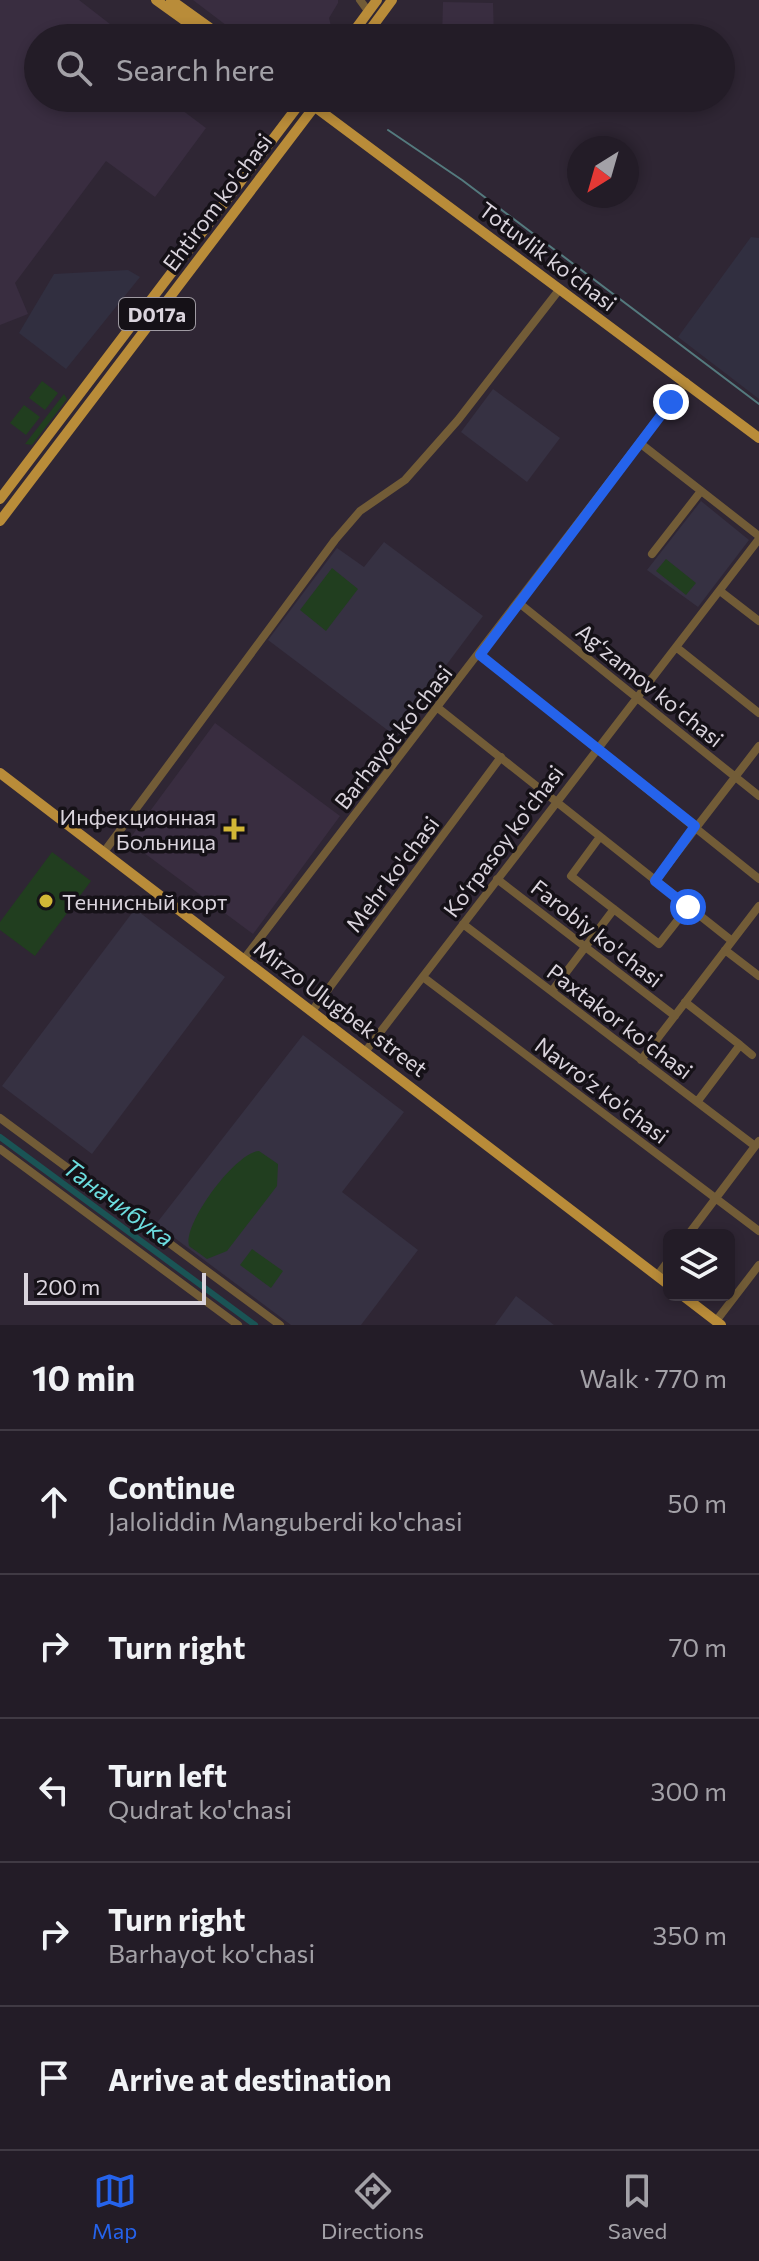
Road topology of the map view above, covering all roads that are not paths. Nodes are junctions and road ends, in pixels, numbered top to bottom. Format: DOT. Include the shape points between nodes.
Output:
graph roads {
  1 [pos="156,0"];
  2 [pos="171,0"];
  3 [pos="360,0"];
  4 [pos="377,0"];
  5 [pos="392,0"];
  6 [pos="368,11"];
  7 [pos="189,24"];
  8 [pos="204,24"];
  9 [pos="359,24"];
  10 [pos="374,24"];
  11 [pos="292,112"];
  12 [pos="310,112"];
  13 [pos="331,112"];
  14 [pos="559,290"];
  15 [pos="686,382"];
  16 [pos="759,438"];
  17 [pos="641,444"];
  18 [pos="701,491"];
  19 [pos="0,499"];
  20 [pos="0,521"];
  21 [pos="759,538"];
  22 [pos="652,554"];
  23 [pos="720,591"];
  24 [pos="519,603"];
  25 [pos="759,621"];
  26 [pos="676,647"];
  27 [pos="480,655"];
  28 [pos="637,697"];
  29 [pos="438,708"];
  30 [pos="759,713"];
  31 [pos="759,746"];
  32 [pos="597,749"];
  33 [pos="501,757"];
  34 [pos="0,773"];
  35 [pos="736,777"];
  36 [pos="759,796"];
  37 [pos="556,802"];
  38 [pos="695,826"];
  39 [pos="599,838"];
  40 [pos="104,852"];
  41 [pos="497,879"];
  42 [pos="759,879"];
  43 [pos="655,881"];
  44 [pos="759,906"];
  45 [pos="688,907"];
  46 [pos="614,909"];
  47 [pos="463,924"];
  48 [pos="732,941"];
  49 [pos="586,947"];
  50 [pos="725,950"];
  51 [pos="244,959"];
  52 [pos="759,976"];
  53 [pos="423,977"];
  54 [pos="552,991"];
  55 [pos="685,1002"];
  56 [pos="312,1011"];
  57 [pos="675,1016"];
  58 [pos="740,1045"];
  59 [pos="365,1052"];
  60 [pos="752,1055"];
  61 [pos="641,1060"];
  62 [pos="697,1102"];
  63 [pos="0,1118"];
  64 [pos="757,1144"];
  65 [pos="0,1149"];
  66 [pos="715,1198"];
  67 [pos="692,1229"];
  68 [pos="759,1231"];
  69 [pos="759,1265"];
  70 [pos="663,1268"];
  71 [pos="657,1276"];
  72 [pos="663,1280"];
  73 [pos="690,1301"];
  74 [pos="719,1323"];
  75 [pos="238,1325"];
  76 [pos="280,1325"];
  1 -- 7 [label="main road"];
  2 -- 8 [label="main road"];
  3 -- 6 [label="street"];
  4 -- 6 [label="main road"];
  5 -- 10 [label="main road"];
  6 -- 9 [label="main road"];
  11 -- 19 [label="main road, Ehtirom ko'chasi / D017a"];
  12 -- 20 [label="main road, Ehtirom ko'chasi / D017a"];
  13 -- 14 [label="main road, Totuvlik ko'chasi"];
  14 -- 15 [label="main road, Totuvlik ko'chasi"];
  14 -- 40 [label="street" via="405,480 360,511 335,540"];
  15 -- 16 [label="main road, Totuvlik ko'chasi"];
  15 -- 17 [label="street, Barhayot ko'chasi"];
  17 -- 18 [label="street"];
  17 -- 24 [label="street, Barhayot ko'chasi"];
  18 -- 21 [label="street"];
  18 -- 22 [label="street"];
  21 -- 23 [label="street, Ko‘rpasoy ko'chasi"];
  23 -- 25 [label="street"];
  23 -- 26 [label="street, Ko‘rpasoy ko'chasi"];
  24 -- 27 [label="street, Barhayot ko'chasi"];
  24 -- 28 [label="street, Ag‘zamov ko'chasi"];
  26 -- 28 [label="street, Ko‘rpasoy ko'chasi"];
  26 -- 30 [label="street"];
  27 -- 29 [label="street, Barhayot ko'chasi"];
  27 -- 32 [label="street"];
  28 -- 32 [label="street, Ko‘rpasoy ko'chasi"];
  28 -- 35 [label="street, Ag‘zamov ko'chasi"];
  29 -- 33 [label="street"];
  29 -- 51 [label="street, Barhayot ko'chasi"];
  31 -- 35 [label="street"];
  32 -- 37 [label="street, Ko‘rpasoy ko'chasi"];
  32 -- 38 [label="street"];
  33 -- 37 [label="street"];
  33 -- 56 [label="street, Mehr ko'chasi"];
  34 -- 40 [label="main road, Mirzo Ulugbek street"];
  35 -- 36 [label="street, Ag‘zamov ko'chasi"];
  35 -- 38 [label="street"];
  37 -- 39 [label="street"];
  37 -- 41 [label="street, Ko‘rpasoy ko'chasi"];
  38 -- 42 [label="street"];
  38 -- 43 [label="street"];
  39 -- 43 [label="street"];
  39 -- 46 [label="street" via="571,876"];
  40 -- 51 [label="main road, Mirzo Ulugbek street"];
  41 -- 47 [label="street, Ko‘rpasoy ko'chasi"];
  41 -- 49 [label="street, Farobiy ko'chasi"];
  43 -- 45 [label="street"];
  44 -- 48 [label="street"];
  45 -- 46 [label="street" via="659,944"];
  45 -- 48 [label="street"];
  46 -- 49 [label="street"];
  47 -- 53 [label="street, Ko‘rpasoy ko'chasi"];
  47 -- 54 [label="street, Paxtakor ko'chasi"];
  48 -- 50 [label="street"];
  49 -- 54 [label="street"];
  49 -- 57 [label="street, Farobiy ko'chasi"];
  50 -- 52 [label="street"];
  50 -- 55 [label="street"];
  51 -- 56 [label="main road, Mirzo Ulugbek street"];
  53 -- 59 [label="street, Ko‘rpasoy ko'chasi"];
  53 -- 66 [label="street, Navro‘z ko'chasi"];
  54 -- 61 [label="street, Paxtakor ko'chasi"];
  55 -- 57 [label="street"];
  55 -- 58 [label="street"];
  56 -- 59 [label="main road, Mirzo Ulugbek street"];
  57 -- 61 [label="street"];
  58 -- 60 [label="street"];
  58 -- 62 [label="street"];
  59 -- 71 [label="main road, Mirzo Ulugbek street"];
  61 -- 62 [label="street, Paxtakor ko'chasi"];
  62 -- 64 [label="street, Paxtakor ko'chasi"];
  63 -- 76 [label="street"];
  64 -- 66 [label="street"];
  65 -- 75 [label="street"];
  66 -- 67 [label="street"];
  66 -- 68 [label="street, Navro‘z ko'chasi"];
  69 -- 74 [label="street"];
  70 -- 71 [label="street"];
  71 -- 72 [label="main road, Mirzo Ulugbek street"];
  73 -- 74 [label="main road"];
}
